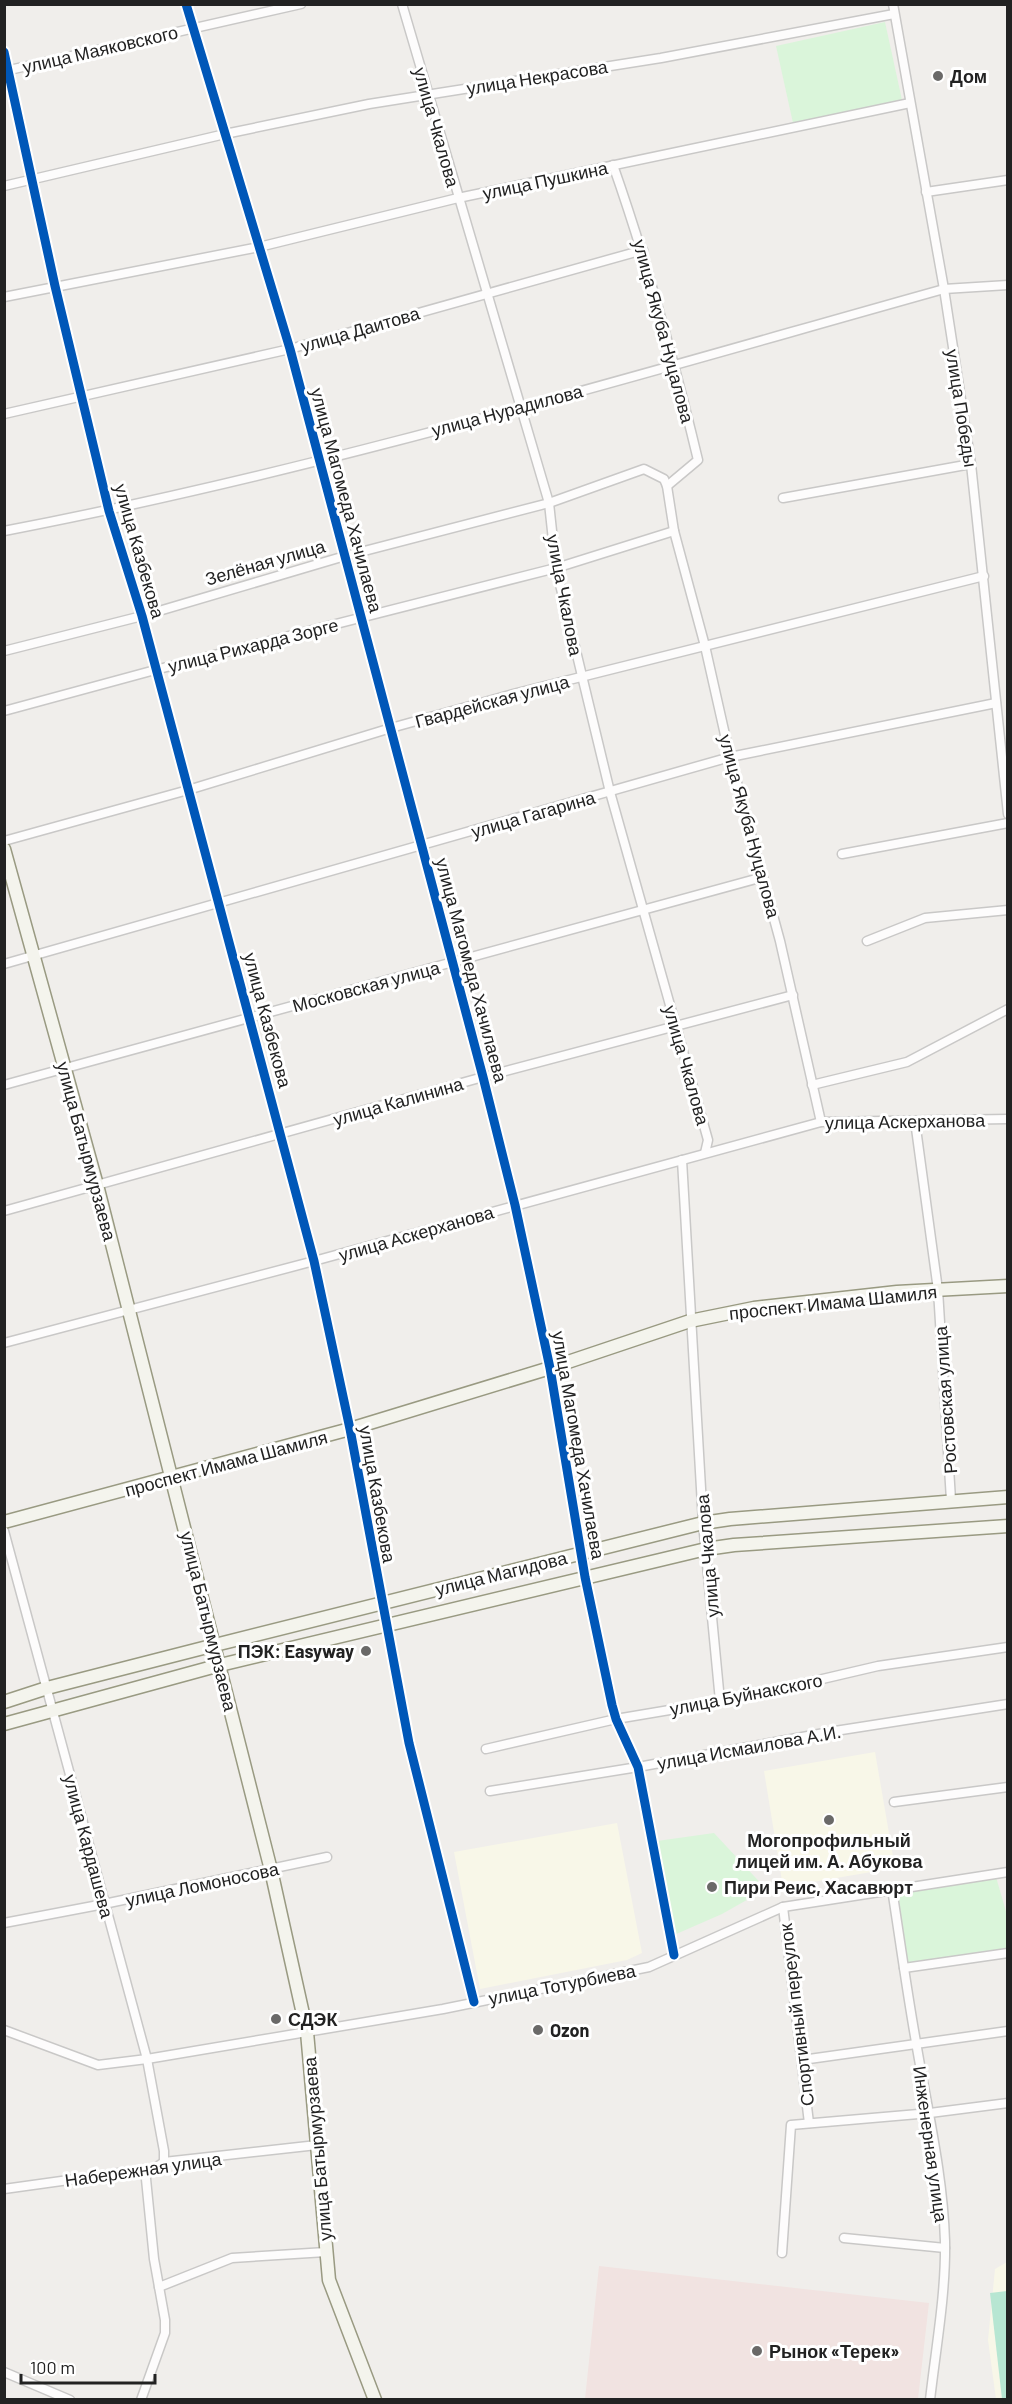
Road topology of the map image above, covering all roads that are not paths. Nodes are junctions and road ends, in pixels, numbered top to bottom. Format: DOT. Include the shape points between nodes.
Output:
graph roads {
  1 [pos="186,4"];
  2 [pos="301,4"];
  3 [pos="402,4"];
  4 [pos="894,9"];
  5 [pos="193,28"];
  6 [pos="4,52"];
  7 [pos="7,71"];
  8 [pos="428,93"];
  9 [pos="910,103"];
  10 [pos="225,134"];
  11 [pos="613,165"];
  12 [pos="33,180"];
  13 [pos="1008,180"];
  14 [pos="4,186"];
  15 [pos="926,192"];
  16 [pos="459,198"];
  17 [pos="259,247"];
  18 [pos="643,250"];
  19 [pos="1008,285"];
  20 [pos="55,286"];
  21 [pos="944,289"];
  22 [pos="486,293"];
  23 [pos="4,297"];
  24 [pos="290,349"];
  25 [pos="675,364"];
  26 [pos="83,396"];
  27 [pos="520,407"];
  28 [pos="4,414"];
  29 [pos="320,459"];
  30 [pos="971,464"];
  31 [pos="667,486"];
  32 [pos="783,498"];
  33 [pos="549,503"];
  34 [pos="110,511"];
  35 [pos="4,531"];
  36 [pos="674,531"];
  37 [pos="345,556"];
  38 [pos="556,568"];
  39 [pos="984,576"];
  40 [pos="142,616"];
  41 [pos="362,618"];
  42 [pos="705,646"];
  43 [pos="4,651"];
  44 [pos="155,670"];
  45 [pos="582,676"];
  46 [pos="996,703"];
  47 [pos="4,711"];
  48 [pos="391,728"];
  49 [pos="730,757"];
  50 [pos="188,790"];
  51 [pos="610,792"];
  52 [pos="1008,814"];
  53 [pos="1008,823"];
  54 [pos="4,841"];
  55 [pos="423,845"];
  56 [pos="4,849"];
  57 [pos="842,854"];
  58 [pos="763,877"];
  59 [pos="219,903"];
  60 [pos="643,910"];
  61 [pos="1008,910"];
  62 [pos="867,941"];
  63 [pos="34,956"];
  64 [pos="453,962"];
  65 [pos="4,964"];
  66 [pos="793,995"];
  67 [pos="1008,1009"];
  68 [pos="250,1017"];
  69 [pos="676,1026"];
  70 [pos="64,1069"];
  71 [pos="483,1077"];
  72 [pos="4,1085"];
  73 [pos="812,1085"];
  74 [pos="1008,1119"];
  75 [pos="915,1121"];
  76 [pos="821,1122"];
  77 [pos="281,1134"];
  78 [pos="705,1153"];
  79 [pos="682,1160"];
  80 [pos="97,1185"];
  81 [pos="515,1205"];
  82 [pos="4,1211"];
  83 [pos="315,1262"];
  84 [pos="1008,1286"];
  85 [pos="938,1290"];
  86 [pos="128,1311"];
  87 [pos="690,1321"];
  88 [pos="4,1343"];
  89 [pos="550,1368"];
  90 [pos="350,1429"];
  91 [pos="173,1478"];
  92 [pos="1008,1497"];
  93 [pos="951,1500"];
  94 [pos="4,1522"];
  95 [pos="703,1523"];
  96 [pos="1008,1526"];
  97 [pos="4,1531"];
  98 [pos="706,1549"];
  99 [pos="581,1553"];
  100 [pos="585,1577"];
  101 [pos="381,1603"];
  102 [pos="385,1626"];
  103 [pos="215,1645"];
  104 [pos="1008,1647"];
  105 [pos="220,1665"];
  106 [pos="47,1688"];
  107 [pos="720,1701"];
  108 [pos="4,1702"];
  109 [pos="1008,1704"];
  110 [pos="52,1710"];
  111 [pos="616,1719"];
  112 [pos="4,1724"];
  113 [pos="486,1749"];
  114 [pos="638,1767"];
  115 [pos="1008,1787"];
  116 [pos="490,1791"];
  117 [pos="894,1802"];
  118 [pos="327,1857"];
  119 [pos="271,1870"];
  120 [pos="1008,1872"];
  121 [pos="892,1889"];
  122 [pos="104,1904"];
  123 [pos="783,1907"];
  124 [pos="4,1923"];
  125 [pos="1008,1953"];
  126 [pos="674,1955"];
  127 [pos="904,1968"];
  128 [pos="474,2002"];
  129 [pos="4,2030"];
  130 [pos="1008,2031"];
  131 [pos="307,2032"];
  132 [pos="916,2044"];
  133 [pos="147,2060"];
  134 [pos="802,2060"];
  135 [pos="1008,2103"];
  136 [pos="930,2113"];
  137 [pos="809,2123"];
  138 [pos="317,2145"];
  139 [pos="164,2162"];
  140 [pos="145,2169"];
  141 [pos="4,2189"];
  142 [pos="844,2238"];
  143 [pos="945,2248"];
  144 [pos="326,2252"];
  145 [pos="782,2253"];
  146 [pos="159,2287"];
  147 [pos="4,2372"];
  148 [pos="70,2400"];
  149 [pos="141,2400"];
  150 [pos="375,2400"];
  151 [pos="930,2400"];
  1 -- 5 [label="street, улица Магомеда Хачилаева"];
  2 -- 5 [label="street, улица Маяковского"];
  3 -- 8 [label="street, улица Чкалова"];
  4 -- 8 [label="street, улица Некрасова" via="661,58"];
  4 -- 9 [label="street, улица Победы"];
  5 -- 7 [label="street, улица Маяковского"];
  5 -- 10 [label="street, улица Магомеда Хачилаева"];
  6 -- 7 [label="street, улица Казбекова"];
  7 -- 12 [label="street, улица Казбекова"];
  8 -- 10 [label="street, улица Некрасова"];
  8 -- 16 [label="street, улица Чкалова"];
  9 -- 11 [label="street, улица Пушкина"];
  9 -- 15 [label="street, улица Победы"];
  10 -- 12 [label="street, улица Некрасова"];
  10 -- 17 [label="street, улица Магомеда Хачилаева"];
  11 -- 16 [label="street, улица Пушкина"];
  11 -- 18 [label="street, улица Якуба Нуцалова"];
  12 -- 14 [label="street, улица Некрасова"];
  12 -- 20 [label="street, улица Казбекова"];
  13 -- 15 [label="street"];
  15 -- 21 [label="street, улица Победы"];
  16 -- 17 [label="street, улица Пушкина"];
  16 -- 22 [label="street, улица Чкалова"];
  17 -- 20 [label="street, улица Пушкина"];
  17 -- 24 [label="street, улица Магомеда Хачилаева"];
  18 -- 22 [label="street, улица Даитова"];
  18 -- 25 [label="street, улица Якуба Нуцалова"];
  19 -- 21 [label="street, улица Нурадилова"];
  20 -- 23 [label="street, улица Пушкина"];
  20 -- 26 [label="street, улица Казбекова"];
  21 -- 25 [label="street, улица Нурадилова"];
  21 -- 30 [label="street, улица Победы"];
  22 -- 24 [label="street, улица Даитова"];
  22 -- 27 [label="street, улица Чкалова"];
  24 -- 26 [label="street, улица Даитова"];
  24 -- 29 [label="street, улица Магомеда Хачилаева"];
  25 -- 27 [label="street, улица Нурадилова"];
  25 -- 31 [label="street, улица Якуба Нуцалова" via="698,460"];
  26 -- 28 [label="street, улица Даитова"];
  26 -- 34 [label="street, улица Казбекова"];
  27 -- 29 [label="street, улица Нурадилова"];
  27 -- 33 [label="street, улица Чкалова"];
  29 -- 34 [label="street, улица Нурадилова"];
  29 -- 37 [label="street, улица Магомеда Хачилаева"];
  30 -- 32 [label="street"];
  30 -- 39 [label="street, улица Победы"];
  31 -- 33 [label="street, Зелёная улица" via="664,479 644,469"];
  31 -- 36 [label="street, улица Якуба Нуцалова"];
  33 -- 37 [label="street, Зелёная улица"];
  33 -- 38 [label="street, улица Чкалова"];
  34 -- 35 [label="street, улица Нурадилова"];
  34 -- 40 [label="street, улица Казбекова"];
  36 -- 38 [label="street, улица Рихарда Зорге"];
  36 -- 42 [label="street, улица Якуба Нуцалова"];
  37 -- 40 [label="street, Зелёная улица"];
  37 -- 41 [label="street, улица Магомеда Хачилаева"];
  38 -- 41 [label="street, улица Рихарда Зорге"];
  38 -- 45 [label="street, улица Чкалова"];
  39 -- 42 [label="street, Гвардейская улица"];
  39 -- 46 [label="street, улица Победы"];
  40 -- 43 [label="street, Зелёная улица"];
  40 -- 44 [label="street, улица Казбекова"];
  41 -- 44 [label="street, улица Рихарда Зорге"];
  41 -- 48 [label="street, улица Магомеда Хачилаева"];
  42 -- 45 [label="street, Гвардейская улица"];
  42 -- 49 [label="street, улица Якуба Нуцалова"];
  44 -- 47 [label="street, улица Рихарда Зорге"];
  44 -- 50 [label="street, улица Казбекова"];
  45 -- 48 [label="street, Гвардейская улица"];
  45 -- 51 [label="street, улица Чкалова"];
  46 -- 49 [label="street, улица Гагарина"];
  46 -- 52 [label="street, улица Победы"];
  48 -- 50 [label="street, Гвардейская улица"];
  48 -- 55 [label="street, улица Магомеда Хачилаева"];
  49 -- 51 [label="street, улица Гагарина"];
  49 -- 58 [label="street, улица Якуба Нуцалова"];
  50 -- 54 [label="street, Гвардейская улица"];
  50 -- 59 [label="street, улица Казбекова"];
  51 -- 55 [label="street, улица Гагарина"];
  51 -- 60 [label="street, улица Чкалова"];
  53 -- 57 [label="street"];
  55 -- 59 [label="street, улица Гагарина"];
  55 -- 64 [label="street, улица Магомеда Хачилаева"];
  56 -- 63 [label="main road, улица Батырмурзаева"];
  58 -- 60 [label="street, Московская улица"];
  58 -- 66 [label="street, улица Якуба Нуцалова"];
  59 -- 63 [label="street, улица Гагарина"];
  59 -- 68 [label="street, улица Казбекова"];
  60 -- 64 [label="street, Московская улица"];
  60 -- 69 [label="street, улица Чкалова"];
  61 -- 62 [label="street" via="925,918"];
  63 -- 65 [label="street, улица Гагарина"];
  63 -- 70 [label="main road, улица Батырмурзаева"];
  64 -- 68 [label="street, Московская улица"];
  64 -- 71 [label="street, улица Магомеда Хачилаева"];
  66 -- 69 [label="street, улица Калинина"];
  66 -- 73 [label="street, улица Якуба Нуцалова"];
  67 -- 73 [label="street" via="907,1062"];
  68 -- 70 [label="street, Московская улица"];
  68 -- 77 [label="street, улица Казбекова"];
  69 -- 71 [label="street, улица Калинина"];
  69 -- 78 [label="street, улица Чкалова" via="708,1140"];
  70 -- 72 [label="street, Московская улица"];
  70 -- 80 [label="main road, улица Батырмурзаева"];
  71 -- 77 [label="street, улица Калинина"];
  71 -- 81 [label="street, улица Магомеда Хачилаева"];
  73 -- 76 [label="street, улица Якуба Нуцалова"];
  74 -- 75 [label="street, улица Аскерханова"];
  75 -- 76 [label="street, улица Аскерханова"];
  75 -- 85 [label="street, Ростовская улица"];
  76 -- 78 [label="street, улица Аскерханова"];
  77 -- 80 [label="street, улица Калинина"];
  77 -- 83 [label="street, улица Казбекова"];
  78 -- 79 [label="street, улица Аскерханова"];
  79 -- 81 [label="street, улица Аскерханова"];
  79 -- 87 [label="street, улица Чкалова"];
  80 -- 82 [label="street, улица Калинина"];
  80 -- 86 [label="main road, улица Батырмурзаева"];
  81 -- 83 [label="street, улица Аскерханова"];
  81 -- 89 [label="street, улица Магомеда Хачилаева"];
  83 -- 86 [label="street, улица Аскерханова"];
  83 -- 90 [label="street, улица Казбекова"];
  84 -- 85 [label="main road, проспект Имама Шамиля"];
  85 -- 87 [label="main road, проспект Имама Шамиля" via="754,1308"];
  85 -- 93 [label="street, Ростовская улица"];
  86 -- 88 [label="street, улица Аскерханова"];
  86 -- 91 [label="main road, улица Батырмурзаева"];
  87 -- 89 [label="main road, проспект Имама Шамиля"];
  87 -- 95 [label="street, улица Чкалова"];
  89 -- 90 [label="main road, проспект Имама Шамиля"];
  89 -- 99 [label="street, улица Магомеда Хачилаева"];
  90 -- 91 [label="main road, проспект Имама Шамиля"];
  90 -- 101 [label="street, улица Казбекова"];
  91 -- 94 [label="main road, проспект Имама Шамиля"];
  91 -- 103 [label="main road, улица Батырмурзаева"];
  92 -- 93 [label="main road, улица Магидова"];
  93 -- 95 [label="main road, улица Магидова"];
  95 -- 98 [label="street, улица Чкалова"];
  95 -- 99 [label="main road, улица Магидова"];
  96 -- 98 [label="main road, улица Магидова"];
  97 -- 106 [label="street, улица Кардашева"];
  98 -- 100 [label="main road, улица Магидова"];
  98 -- 107 [label="street, улица Чкалова"];
  99 -- 100 [label="street, улица Магомеда Хачилаева"];
  99 -- 101 [label="main road, улица Магидова"];
  100 -- 102 [label="main road, улица Магидова"];
  100 -- 111 [label="street, улица Магомеда Хачилаева"];
  101 -- 102 [label="street, улица Казбекова"];
  101 -- 103 [label="main road, улица Магидова"];
  102 -- 105 [label="main road, улица Магидова"];
  102 -- 128 [label="street, улица Казбекова" via="409,1743"];
  103 -- 105 [label="main road, улица Батырмурзаева"];
  103 -- 106 [label="main road, улица Магидова"];
  104 -- 107 [label="street, улица Буйнакского" via="878,1666"];
  105 -- 110 [label="main road, улица Магидова"];
  105 -- 119 [label="main road, улица Батырмурзаева"];
  106 -- 108 [label="main road, улица Магидова"];
  106 -- 110 [label="street, улица Кардашева"];
  107 -- 111 [label="street, улица Буйнакского"];
  109 -- 114 [label="street, улица Исмаилова А.И."];
  110 -- 112 [label="main road, улица Магидова"];
  110 -- 122 [label="street, улица Кардашева"];
  111 -- 113 [label="street, улица Буйнакского"];
  111 -- 114 [label="street, улица Магомеда Хачилаева"];
  114 -- 116 [label="street, улица Исмаилова А.И."];
  114 -- 126 [label="street, улица Магомеда Хачилаева"];
  115 -- 117 [label="street"];
  118 -- 119 [label="street, улица Ломоносова"];
  119 -- 122 [label="street, улица Ломоносова"];
  119 -- 131 [label="main road, улица Батырмурзаева"];
  120 -- 121 [label="street, улица Тотурбиева"];
  121 -- 123 [label="street, улица Тотурбиева"];
  121 -- 127 [label="street, Инженерная улица"];
  122 -- 124 [label="street, улица Ломоносова"];
  122 -- 133 [label="street, улица Кардашева"];
  123 -- 126 [label="street, улица Тотурбиева"];
  123 -- 134 [label="street, Спортивный переулок"];
  125 -- 127 [label="street"];
  126 -- 128 [label="street, улица Тотурбиева" via="649,1967"];
  127 -- 132 [label="street, Инженерная улица"];
  128 -- 131 [label="street, улица Тотурбиева"];
  129 -- 133 [label="street, улица Тотурбиева" via="98,2065"];
  130 -- 132 [label="street"];
  131 -- 133 [label="street, улица Тотурбиева"];
  131 -- 138 [label="main road, улица Батырмурзаева"];
  132 -- 134 [label="street"];
  132 -- 136 [label="street, Инженерная улица"];
  133 -- 139 [label="street, улица Кардашева"];
  134 -- 137 [label="street, Спортивный переулок"];
  135 -- 136 [label="street"];
  136 -- 137 [label="street"];
  136 -- 143 [label="street, Инженерная улица"];
  137 -- 145 [label="street, Спортивный переулок" via="791,2125"];
  138 -- 139 [label="street, Набережная улица"];
  138 -- 144 [label="main road, улица Батырмурзаева"];
  139 -- 140 [label="street, Набережная улица"];
  140 -- 141 [label="street, Набережная улица"];
  140 -- 146 [label="street"];
  142 -- 143 [label="street"];
  143 -- 151 [label="street, Инженерная улица"];
  144 -- 146 [label="street" via="232,2258"];
  144 -- 150 [label="main road, улица Батырмурзаева" via="335,2300"];
  146 -- 149 [label="street" via="165,2332"];
  147 -- 148 [label="street"];
}
